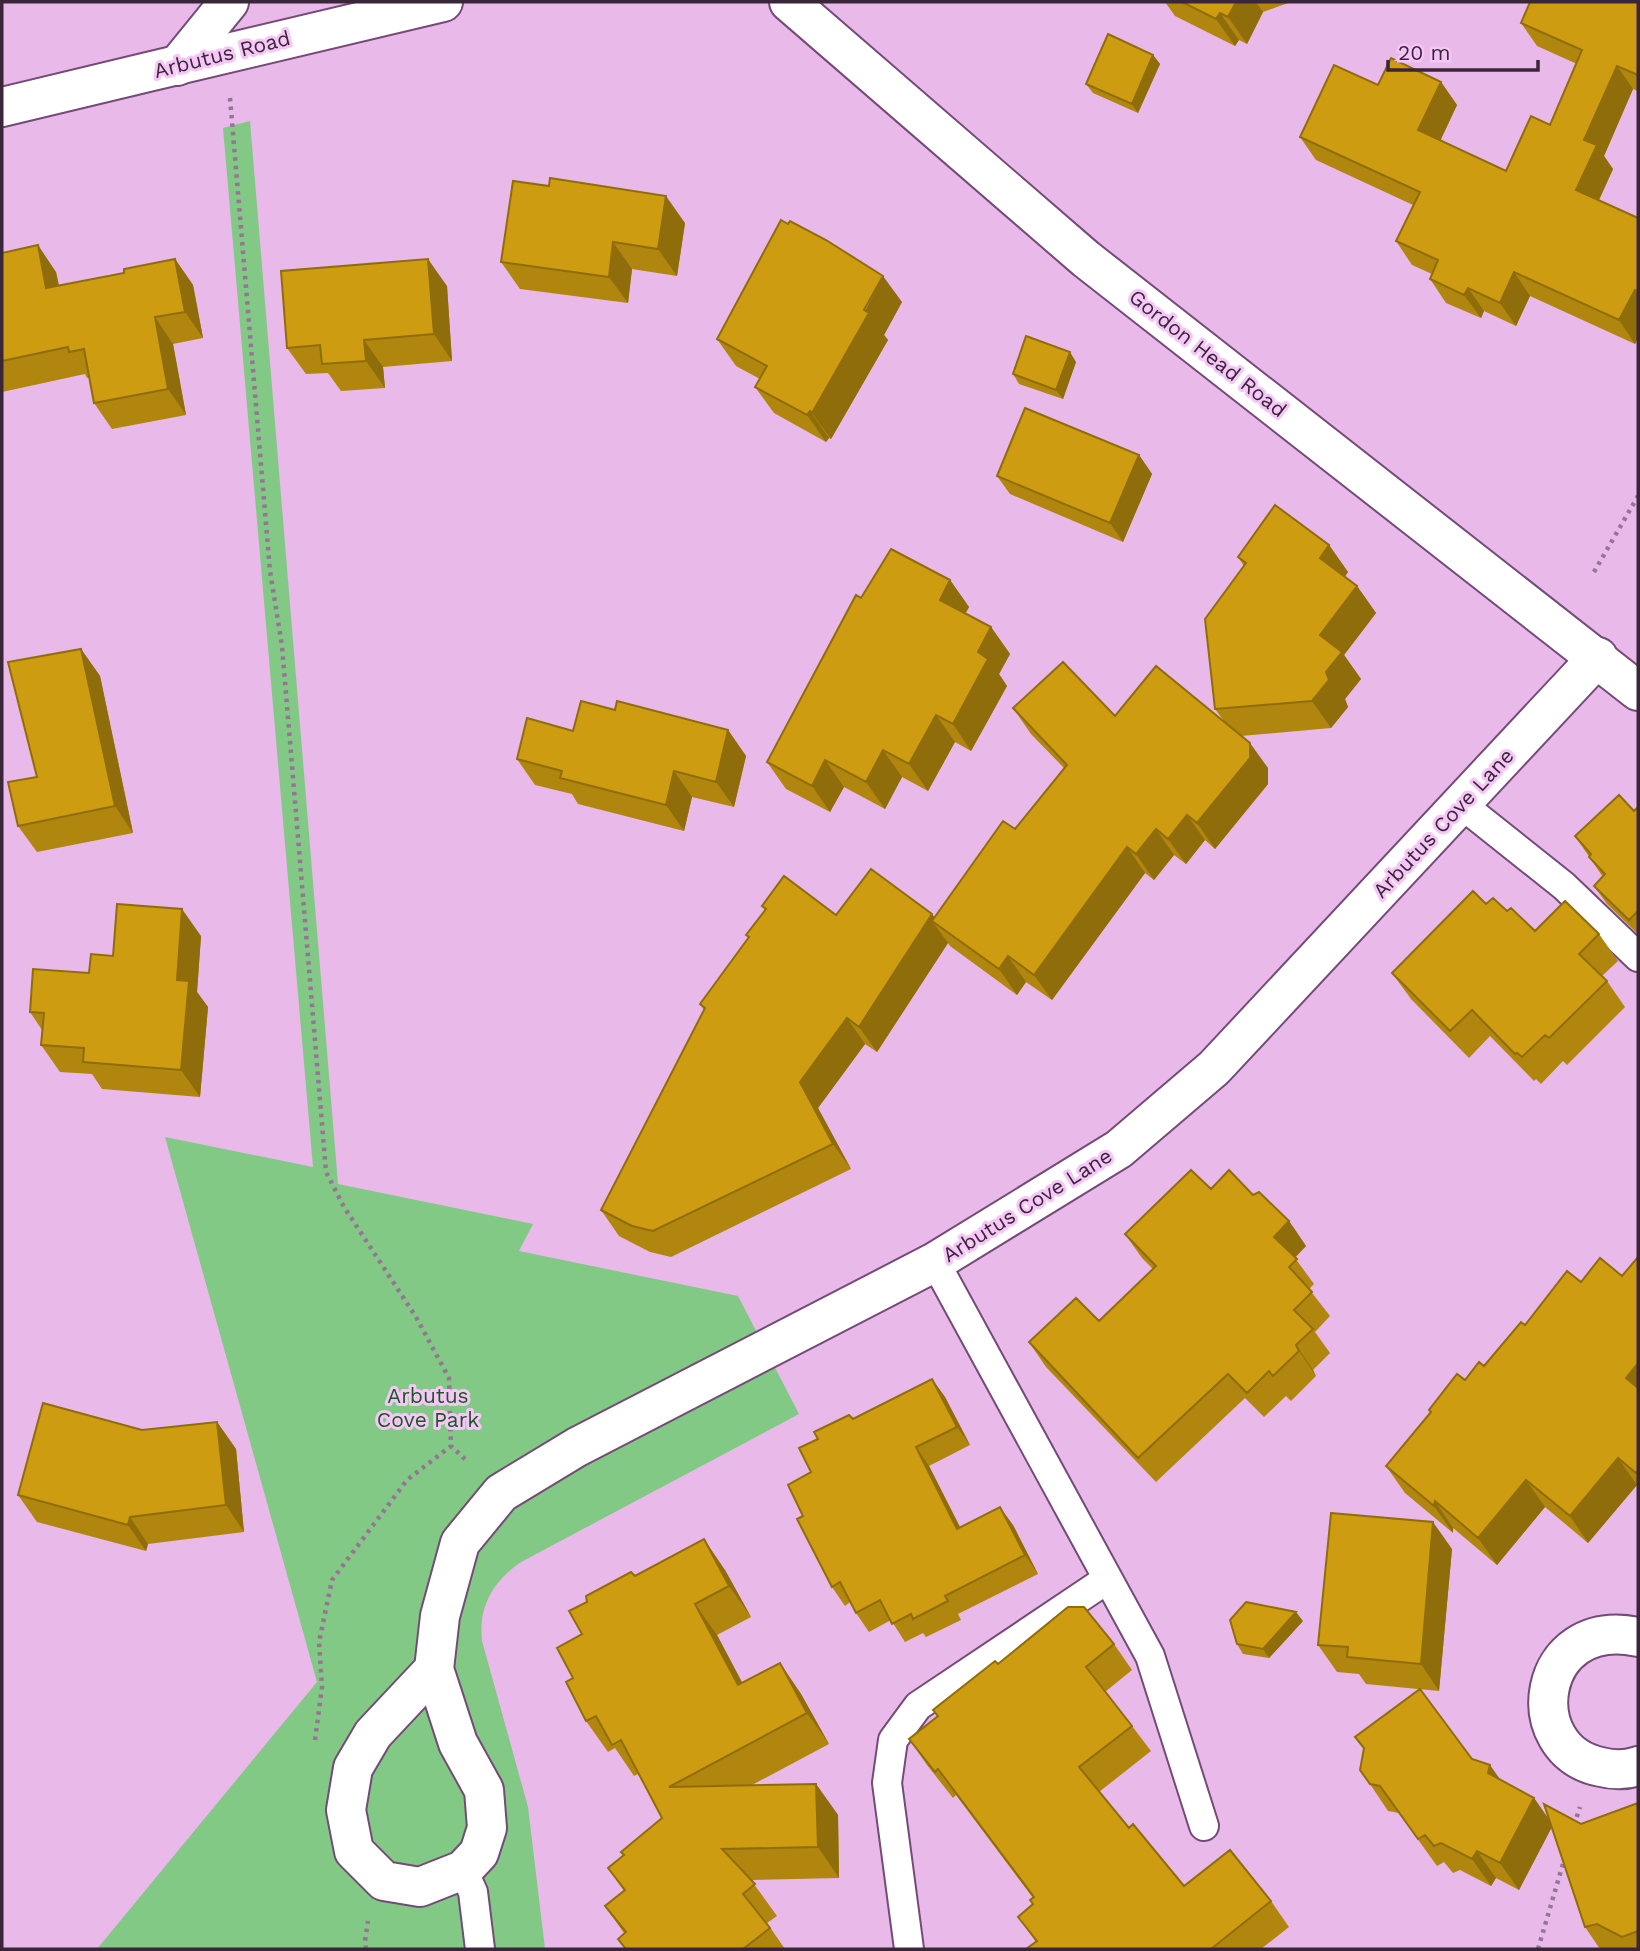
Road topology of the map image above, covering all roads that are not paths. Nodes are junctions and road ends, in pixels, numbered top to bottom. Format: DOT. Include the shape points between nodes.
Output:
graph roads {
  1 [pos="229,2"];
  2 [pos="443,2"];
  3 [pos="789,2"];
  4 [pos="177,66"];
  5 [pos="2,107"];
  6 [pos="1598,657"];
  7 [pos="1638,691"];
  8 [pos="1461,804"];
  9 [pos="1638,957"];
  10 [pos="935,1262"];
  11 [pos="1106,1580"];
  12 [pos="1638,1637"];
  13 [pos="434,1669"];
  14 [pos="1638,1766"];
  15 [pos="1204,1826"];
  16 [pos="463,1870"];
  17 [pos="480,1949"];
  18 [pos="909,1949"];
  1 -- 4 [label="street"];
  2 -- 4 [label="street, Arbutus Road"];
  3 -- 6 [label="street, Gordon Head Road" via="1086,259"];
  4 -- 5 [label="street, Arbutus Road"];
  6 -- 7 [label="street, Gordon Head Road"];
  6 -- 8 [label="street, Arbutus Cove Lane"];
  8 -- 9 [label="lane" via="1564,886"];
  8 -- 10 [label="street, Arbutus Cove Lane" via="1214,1068 1119,1149"];
  10 -- 11 [label="lane"];
  10 -- 13 [label="street, Arbutus Cove Lane" via="577,1447 501,1493 460,1543 440,1616"];
  11 -- 15 [label="lane" via="1150,1656"];
  11 -- 18 [label="lane" via="918,1706 893,1740 887,1783"];
  12 -- 14 [label="street" via="1614,1633 1571,1650 1556,1668 1548,1690 1548,1713 1556,1735 1572,1754 1591,1766 1612,1770"];
  13 -- 16 [label="street, Arbutus Cove Lane" via="458,1743 484,1790 487,1828 479,1853"];
  13 -- 16 [label="street" via="373,1734 353,1768 346,1810 355,1851 384,1881 420,1887"];
  16 -- 17 [label="lane" via="473,1892"];
}
